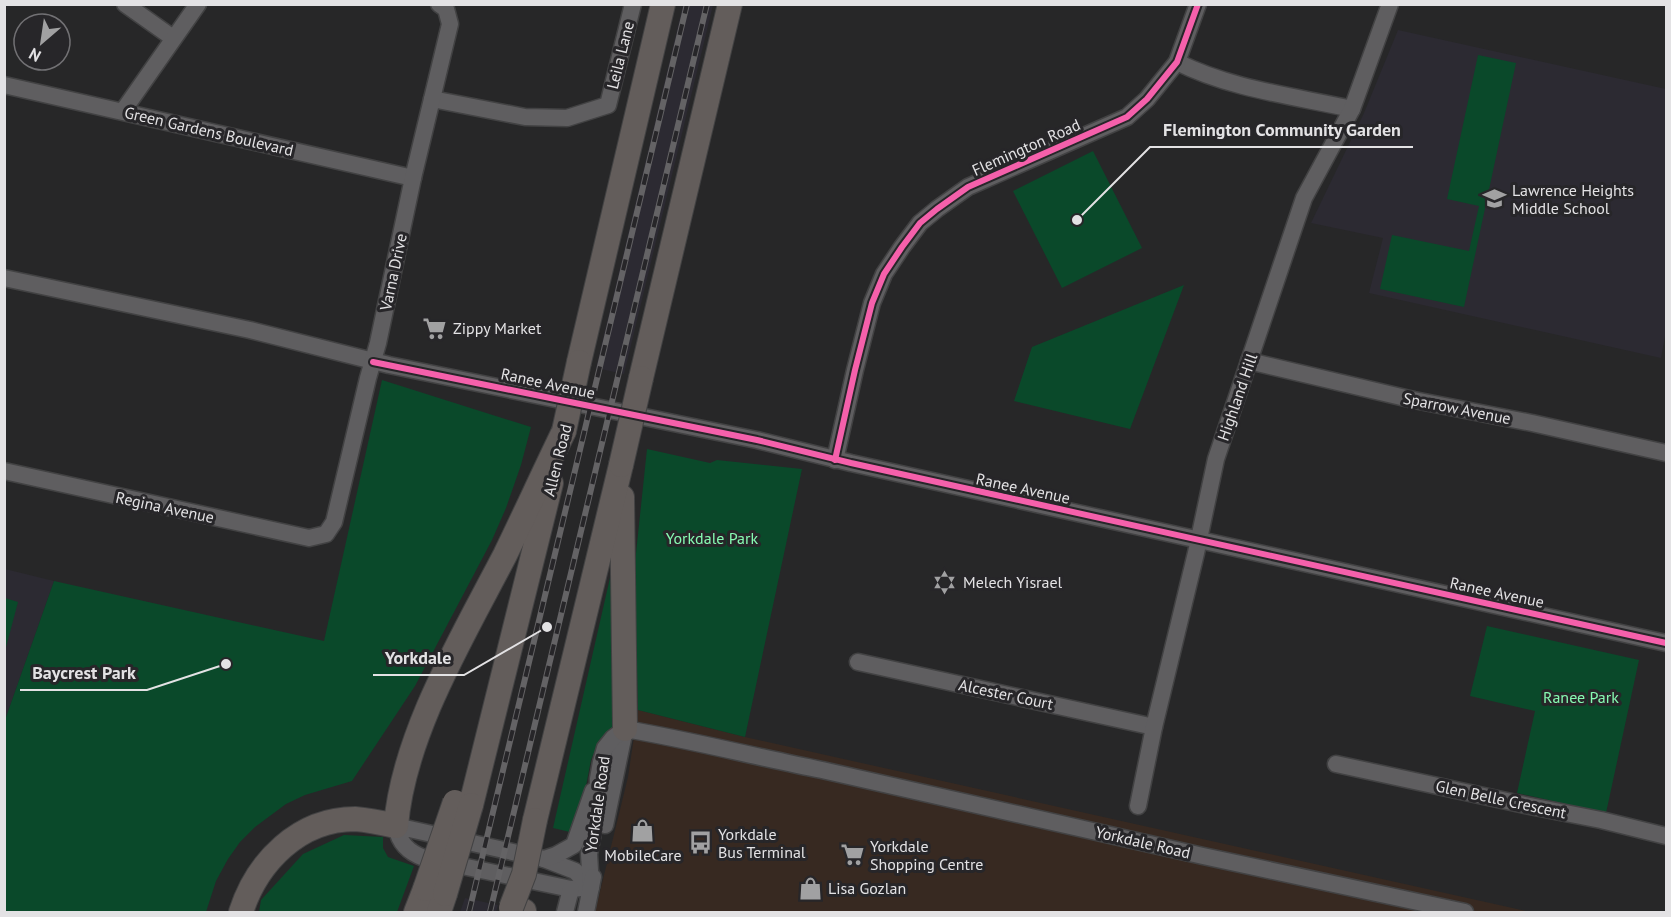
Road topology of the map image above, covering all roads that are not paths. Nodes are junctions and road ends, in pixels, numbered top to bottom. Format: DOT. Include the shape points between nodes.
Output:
graph roads {
  1 [pos="125,4"];
  2 [pos="198,4"];
  3 [pos="633,4"];
  4 [pos="663,4"];
  5 [pos="730,4"];
  6 [pos="1197,4"];
  7 [pos="1390,4"];
  8 [pos="442,7"];
  9 [pos="173,38"];
  10 [pos="1177,62"];
  11 [pos="4,85"];
  12 [pos="432,99"];
  13 [pos="1352,109"];
  14 [pos="123,111"];
  15 [pos="413,178"];
  16 [pos="4,278"];
  17 [pos="1249,361"];
  18 [pos="373,362"];
  19 [pos="564,431"];
  20 [pos="1666,453"];
  21 [pos="835,460"];
  22 [pos="621,465"];
  23 [pos="4,471"];
  24 [pos="326,534"];
  25 [pos="1198,540"];
  26 [pos="1666,643"];
  27 [pos="858,662"];
  28 [pos="1154,727"];
  29 [pos="625,729"];
  30 [pos="1336,764"];
  31 [pos="598,779"];
  32 [pos="1138,806"];
  33 [pos="396,826"];
  34 [pos="1666,836"];
  35 [pos="544,859"];
  36 [pos="591,887"];
  37 [pos="571,889"];
  38 [pos="436,898"];
  39 [pos="517,911"];
  40 [pos="241,912"];
  41 [pos="416,912"];
  42 [pos="566,912"];
  43 [pos="586,912"];
  44 [pos="1465,912"];
  1 -- 9 [label="street"];
  2 -- 9 [label="street"];
  3 -- 12 [label="street, Leila Lane" via="608,105 567,118 525,117"];
  4 -- 19 [label="highway, Allen Road, bridge"];
  5 -- 22 [label="highway, bridge"];
  6 -- 10 [label="street, Flemington Road"];
  7 -- 13 [label="street, Highland Hill"];
  8 -- 12 [label="street, Varna Drive" via="450,24"];
  9 -- 14 [label="street"];
  10 -- 13 [label="street" via="1227,82"];
  10 -- 21 [label="street, Flemington Road" via="1127,117 968,187 920,223 884,274 872,303"];
  11 -- 14 [label="street, Green Gardens Boulevard"];
  12 -- 15 [label="street, Varna Drive"];
  13 -- 17 [label="street, Highland Hill" via="1304,198"];
  14 -- 15 [label="street, Green Gardens Boulevard"];
  15 -- 18 [label="street, Varna Drive"];
  16 -- 18 [label="street, Ranee Avenue" via="250,330"];
  17 -- 20 [label="street, Sparrow Avenue"];
  17 -- 25 [label="street, Highland Hill" via="1216,459"];
  18 -- 21 [label="street, Ranee Avenue" via="757,440"];
  18 -- 24 [label="street, Varna Drive" via="334,522"];
  19 -- 33 [label="highway" via="434,696 413,750"];
  19 -- 38 [label="highway, Allen Road, bridge" via="508,658"];
  21 -- 25 [label="street, Ranee Avenue"];
  22 -- 29 [label="highway"];
  22 -- 39 [label="highway, bridge" via="535,820"];
  23 -- 24 [label="street, Regina Avenue" via="309,538"];
  25 -- 26 [label="street, Ranee Avenue"];
  25 -- 28 [label="street, Highland Hill"];
  27 -- 28 [label="street, Alcester Court"];
  28 -- 32 [label="street, Highland Hill"];
  29 -- 31 [label="street, Yorkdale Road" via="605,748"];
  29 -- 36 [label="street, Yorkdale Road"];
  29 -- 44 [label="street, Yorkdale Road"];
  30 -- 34 [label="street, Glen Belle Crescent"];
  31 -- 35 [label="street" via="574,845"];
  31 -- 36 [label="street, Yorkdale Road" via="598,805 589,854"];
  33 -- 35 [label="street"];
  33 -- 37 [label="street" via="403,844 415,855"];
  33 -- 40 [label="highway" via="355,819 304,831 268,862"];
  35 -- 36 [label="street" via="575,871"];
  36 -- 37 [label="street"];
  36 -- 43 [label="street, Yorkdale Road"];
  37 -- 42 [label="street"];
  38 -- 41 [label="highway, Allen Road"];
}
